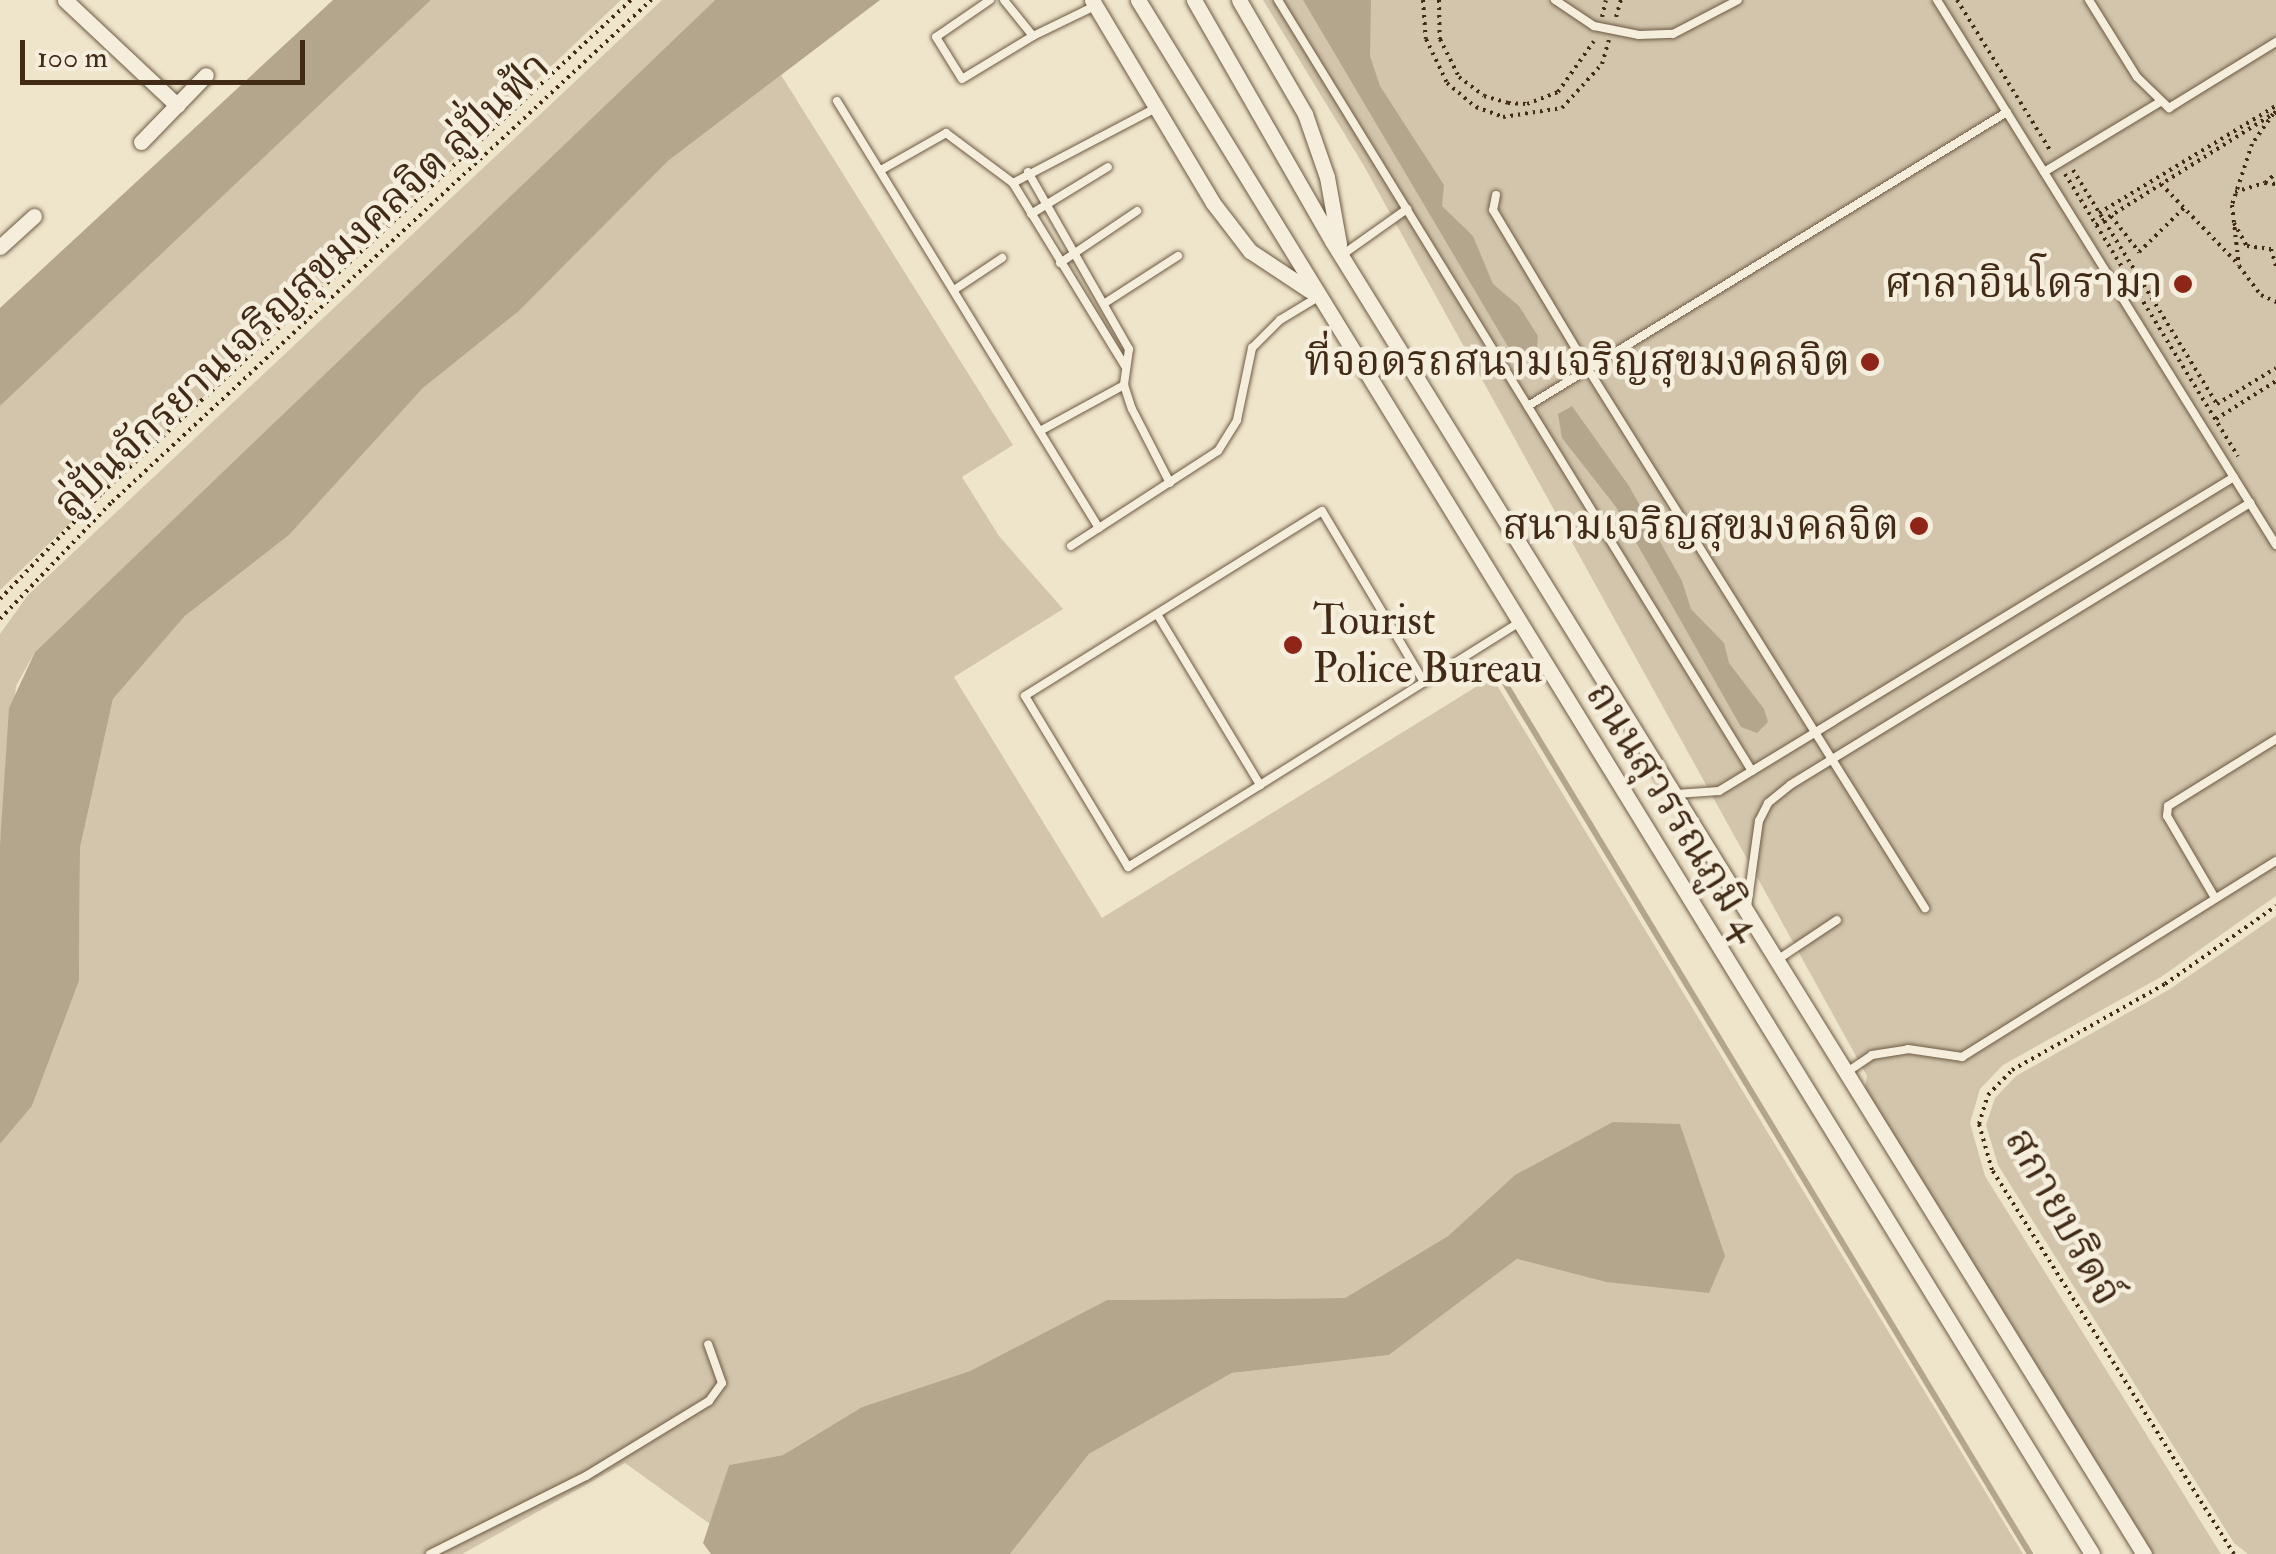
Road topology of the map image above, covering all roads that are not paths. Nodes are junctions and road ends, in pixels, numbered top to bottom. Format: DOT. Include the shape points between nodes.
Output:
graph roads {
  1 [pos="65,0"];
  2 [pos="990,0"];
  3 [pos="1004,0"];
  4 [pos="1138,0"];
  5 [pos="1194,0"];
  6 [pos="1239,0"];
  7 [pos="1278,0"];
  8 [pos="1555,0"];
  9 [pos="1738,0"];
  10 [pos="1937,0"];
  11 [pos="2089,0"];
  12 [pos="1094,3"];
  13 [pos="1033,36"];
  14 [pos="2276,42"];
  15 [pos="206,75"];
  16 [pos="837,101"];
  17 [pos="2160,102"];
  18 [pos="177,105"];
  19 [pos="1156,108"];
  20 [pos="2006,112"];
  21 [pos="142,142"];
  22 [pos="1108,167"];
  23 [pos="881,170"];
  24 [pos="1028,172"];
  25 [pos="2044,172"];
  26 [pos="1012,183"];
  27 [pos="1496,196"];
  28 [pos="1047,204"];
  29 [pos="1406,209"];
  30 [pos="1137,212"];
  31 [pos="1032,214"];
  32 [pos="34,216"];
  33 [pos="0,247"];
  34 [pos="1074,253"];
  35 [pos="1341,253"];
  36 [pos="1178,256"];
  37 [pos="1002,258"];
  38 [pos="1060,263"];
  39 [pos="954,290"];
  40 [pos="1317,296"];
  41 [pos="1105,304"];
  42 [pos="1125,366"];
  43 [pos="1588,369"];
  44 [pos="1124,385"];
  45 [pos="1528,406"];
  46 [pos="1040,431"];
  47 [pos="2234,477"];
  48 [pos="1170,483"];
  49 [pos="2250,503"];
  50 [pos="1099,528"];
  51 [pos="1071,546"];
  52 [pos="2276,546"];
  53 [pos="1157,614"];
  54 [pos="1517,624"];
  55 [pos="1424,682"];
  56 [pos="1814,736"];
  57 [pos="2276,739"];
  58 [pos="1832,762"];
  59 [pos="1752,771"];
  60 [pos="1260,785"];
  61 [pos="1676,794"];
  62 [pos="2276,861"];
  63 [pos="2215,898"];
  64 [pos="1925,908"];
  65 [pos="1747,909"];
  66 [pos="1837,920"];
  67 [pos="1777,960"];
  68 [pos="1847,1072"];
  69 [pos="708,1344"];
  70 [pos="430,1554"];
  71 [pos="2092,1554"];
  72 [pos="2144,1554"];
  1 -- 18 [label="street"];
  2 -- 13 [label="lane" via="936,37 958,76 966,78"];
  3 -- 13 [label="lane"];
  4 -- 40 [label="street, ถนนสุวรรณภูมิ 4"];
  5 -- 35 [label="street, ถนนสุวรรณภูมิ 4"];
  6 -- 35 [label="street" via="1305,114"];
  7 -- 29 [label="lane"];
  8 -- 9 [label="lane" via="1599,27 1672,34"];
  10 -- 20 [label="lane"];
  11 -- 17 [label="lane"];
  12 -- 13 [label="lane"];
  12 -- 19 [label="street"];
  14 -- 17 [label="lane" via="2196,95 2169,108"];
  15 -- 18 [label="street"];
  16 -- 23 [label="lane"];
  17 -- 25 [label="lane"];
  18 -- 21 [label="street"];
  19 -- 24 [label="lane"];
  19 -- 40 [label="street" via="1250,251"];
  20 -- 25 [label="lane"];
  20 -- 43 [label="lane"];
  22 -- 28 [label="lane"];
  23 -- 26 [label="lane" via="946,133"];
  23 -- 39 [label="lane"];
  24 -- 26 [label="lane"];
  24 -- 28 [label="lane"];
  25 -- 47 [label="lane"];
  26 -- 31 [label="lane"];
  27 -- 43 [label="lane" via="1494,210"];
  28 -- 31 [label="lane"];
  28 -- 34 [label="lane"];
  29 -- 35 [label="lane"];
  29 -- 45 [label="lane"];
  30 -- 34 [label="lane"];
  31 -- 38 [label="lane"];
  32 -- 33 [label="street"];
  34 -- 38 [label="lane"];
  34 -- 41 [label="lane"];
  35 -- 61 [label="street, ถนนสุวรรณภูมิ 4"];
  36 -- 41 [label="lane"];
  37 -- 39 [label="lane"];
  38 -- 42 [label="lane"];
  39 -- 46 [label="lane"];
  40 -- 48 [label="lane" via="1258,339 1229,438"];
  40 -- 54 [label="street, ถนนสุวรรณภูมิ 4"];
  41 -- 42 [label="lane" via="1129,348"];
  42 -- 44 [label="lane"];
  43 -- 45 [label="lane"];
  43 -- 56 [label="lane"];
  44 -- 46 [label="lane"];
  44 -- 48 [label="lane"];
  45 -- 59 [label="lane"];
  46 -- 50 [label="lane"];
  47 -- 49 [label="lane"];
  47 -- 56 [label="lane"];
  48 -- 50 [label="lane"];
  49 -- 52 [label="lane"];
  49 -- 58 [label="lane"];
  50 -- 51 [label="lane"];
  53 -- 55 [label="lane" via="1322,511"];
  53 -- 60 [label="lane"];
  53 -- 60 [label="lane" via="1025,696 1128,867"];
  54 -- 55 [label="lane"];
  54 -- 71 [label="street, ถนนสุวรรณภูมิ 4"];
  55 -- 60 [label="lane"];
  56 -- 58 [label="lane"];
  56 -- 59 [label="lane"];
  57 -- 63 [label="lane" via="2168,806 2167,816"];
  58 -- 64 [label="lane"];
  58 -- 65 [label="lane" via="1768,803 1759,821"];
  59 -- 61 [label="lane" via="1719,791"];
  61 -- 65 [label="street, ถนนสุวรรณภูมิ 4"];
  62 -- 63 [label="lane"];
  63 -- 68 [label="lane" via="1962,1057 1908,1049 1872,1055"];
  65 -- 67 [label="street, ถนนสุวรรณภูมิ 4"];
  66 -- 67 [label="lane"];
  67 -- 68 [label="street, ถนนสุวรรณภูมิ 4"];
  68 -- 72 [label="street, ถนนสุวรรณภูมิ 4"];
  69 -- 70 [label="lane" via="722,1384 709,1401 586,1476"];
}
